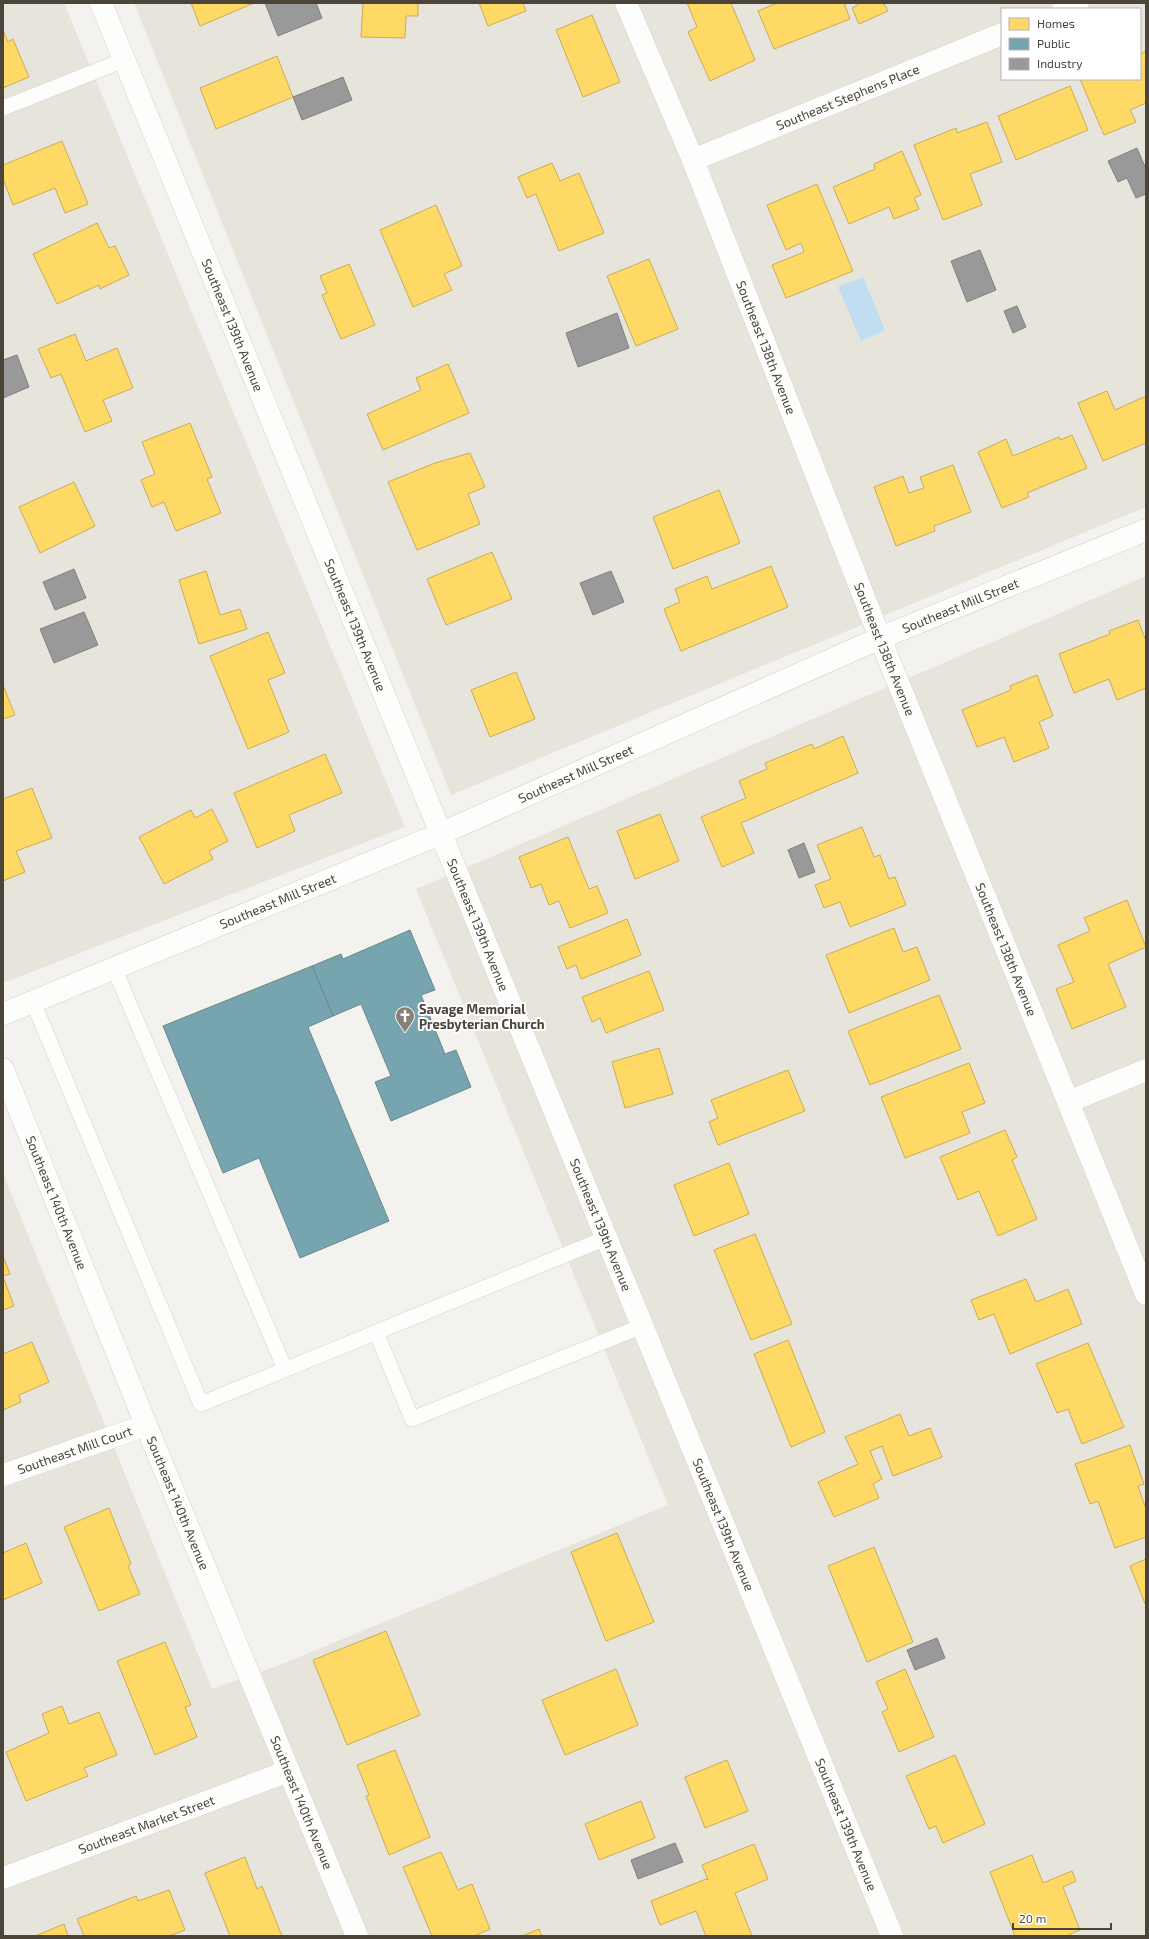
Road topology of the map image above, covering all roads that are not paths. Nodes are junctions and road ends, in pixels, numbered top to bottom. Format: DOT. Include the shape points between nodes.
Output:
graph roads {
  1 [pos="101,3"];
  2 [pos="626,3"];
  3 [pos="1078,3"];
  4 [pos="1066,8"];
  5 [pos="1001,34"];
  6 [pos="124,60"];
  7 [pos="3,108"];
  8 [pos="692,160"];
  9 [pos="1146,530"];
  10 [pos="880,638"];
  11 [pos="440,834"];
  12 [pos="114,968"];
  13 [pos="34,1002"];
  14 [pos="3,1014"];
  15 [pos="3,1069"];
  16 [pos="1146,1070"];
  17 [pos="1068,1102"];
  18 [pos="606,1238"];
  19 [pos="1146,1294"];
  20 [pos="642,1326"];
  21 [pos="376,1332"];
  22 [pos="285,1369"];
  23 [pos="146,1425"];
  24 [pos="3,1475"];
  25 [pos="289,1770"];
  26 [pos="3,1878"];
  27 [pos="357,1936"];
  28 [pos="892,1936"];
  1 -- 6 [label="street, Southeast 139th Avenue"];
  2 -- 8 [label="street, Southeast 138th Avenue"];
  3 -- 4 [label="street"];
  5 -- 8 [label="street, Southeast Stephens Place"];
  6 -- 7 [label="lane"];
  6 -- 11 [label="street, Southeast 139th Avenue"];
  8 -- 10 [label="street, Southeast 138th Avenue"];
  9 -- 10 [label="street, Southeast Mill Street"];
  10 -- 11 [label="street, Southeast Mill Street"];
  10 -- 17 [label="street, Southeast 138th Avenue"];
  11 -- 12 [label="street, Southeast Mill Street"];
  11 -- 18 [label="street, Southeast 139th Avenue"];
  12 -- 13 [label="street, Southeast Mill Street"];
  12 -- 22 [label="lane"];
  13 -- 14 [label="street, Southeast Mill Street"];
  13 -- 22 [label="lane" via="201,1404"];
  15 -- 23 [label="street, Southeast 140th Avenue"];
  16 -- 17 [label="street"];
  17 -- 19 [label="street, Southeast 138th Avenue"];
  18 -- 20 [label="street, Southeast 139th Avenue"];
  18 -- 21 [label="lane"];
  20 -- 21 [label="lane" via="412,1419"];
  20 -- 28 [label="street, Southeast 139th Avenue"];
  21 -- 22 [label="lane"];
  23 -- 24 [label="street, Southeast Mill Court"];
  23 -- 25 [label="street, Southeast 140th Avenue"];
  25 -- 26 [label="street, Southeast Market Street"];
  25 -- 27 [label="street, Southeast 140th Avenue"];
}
